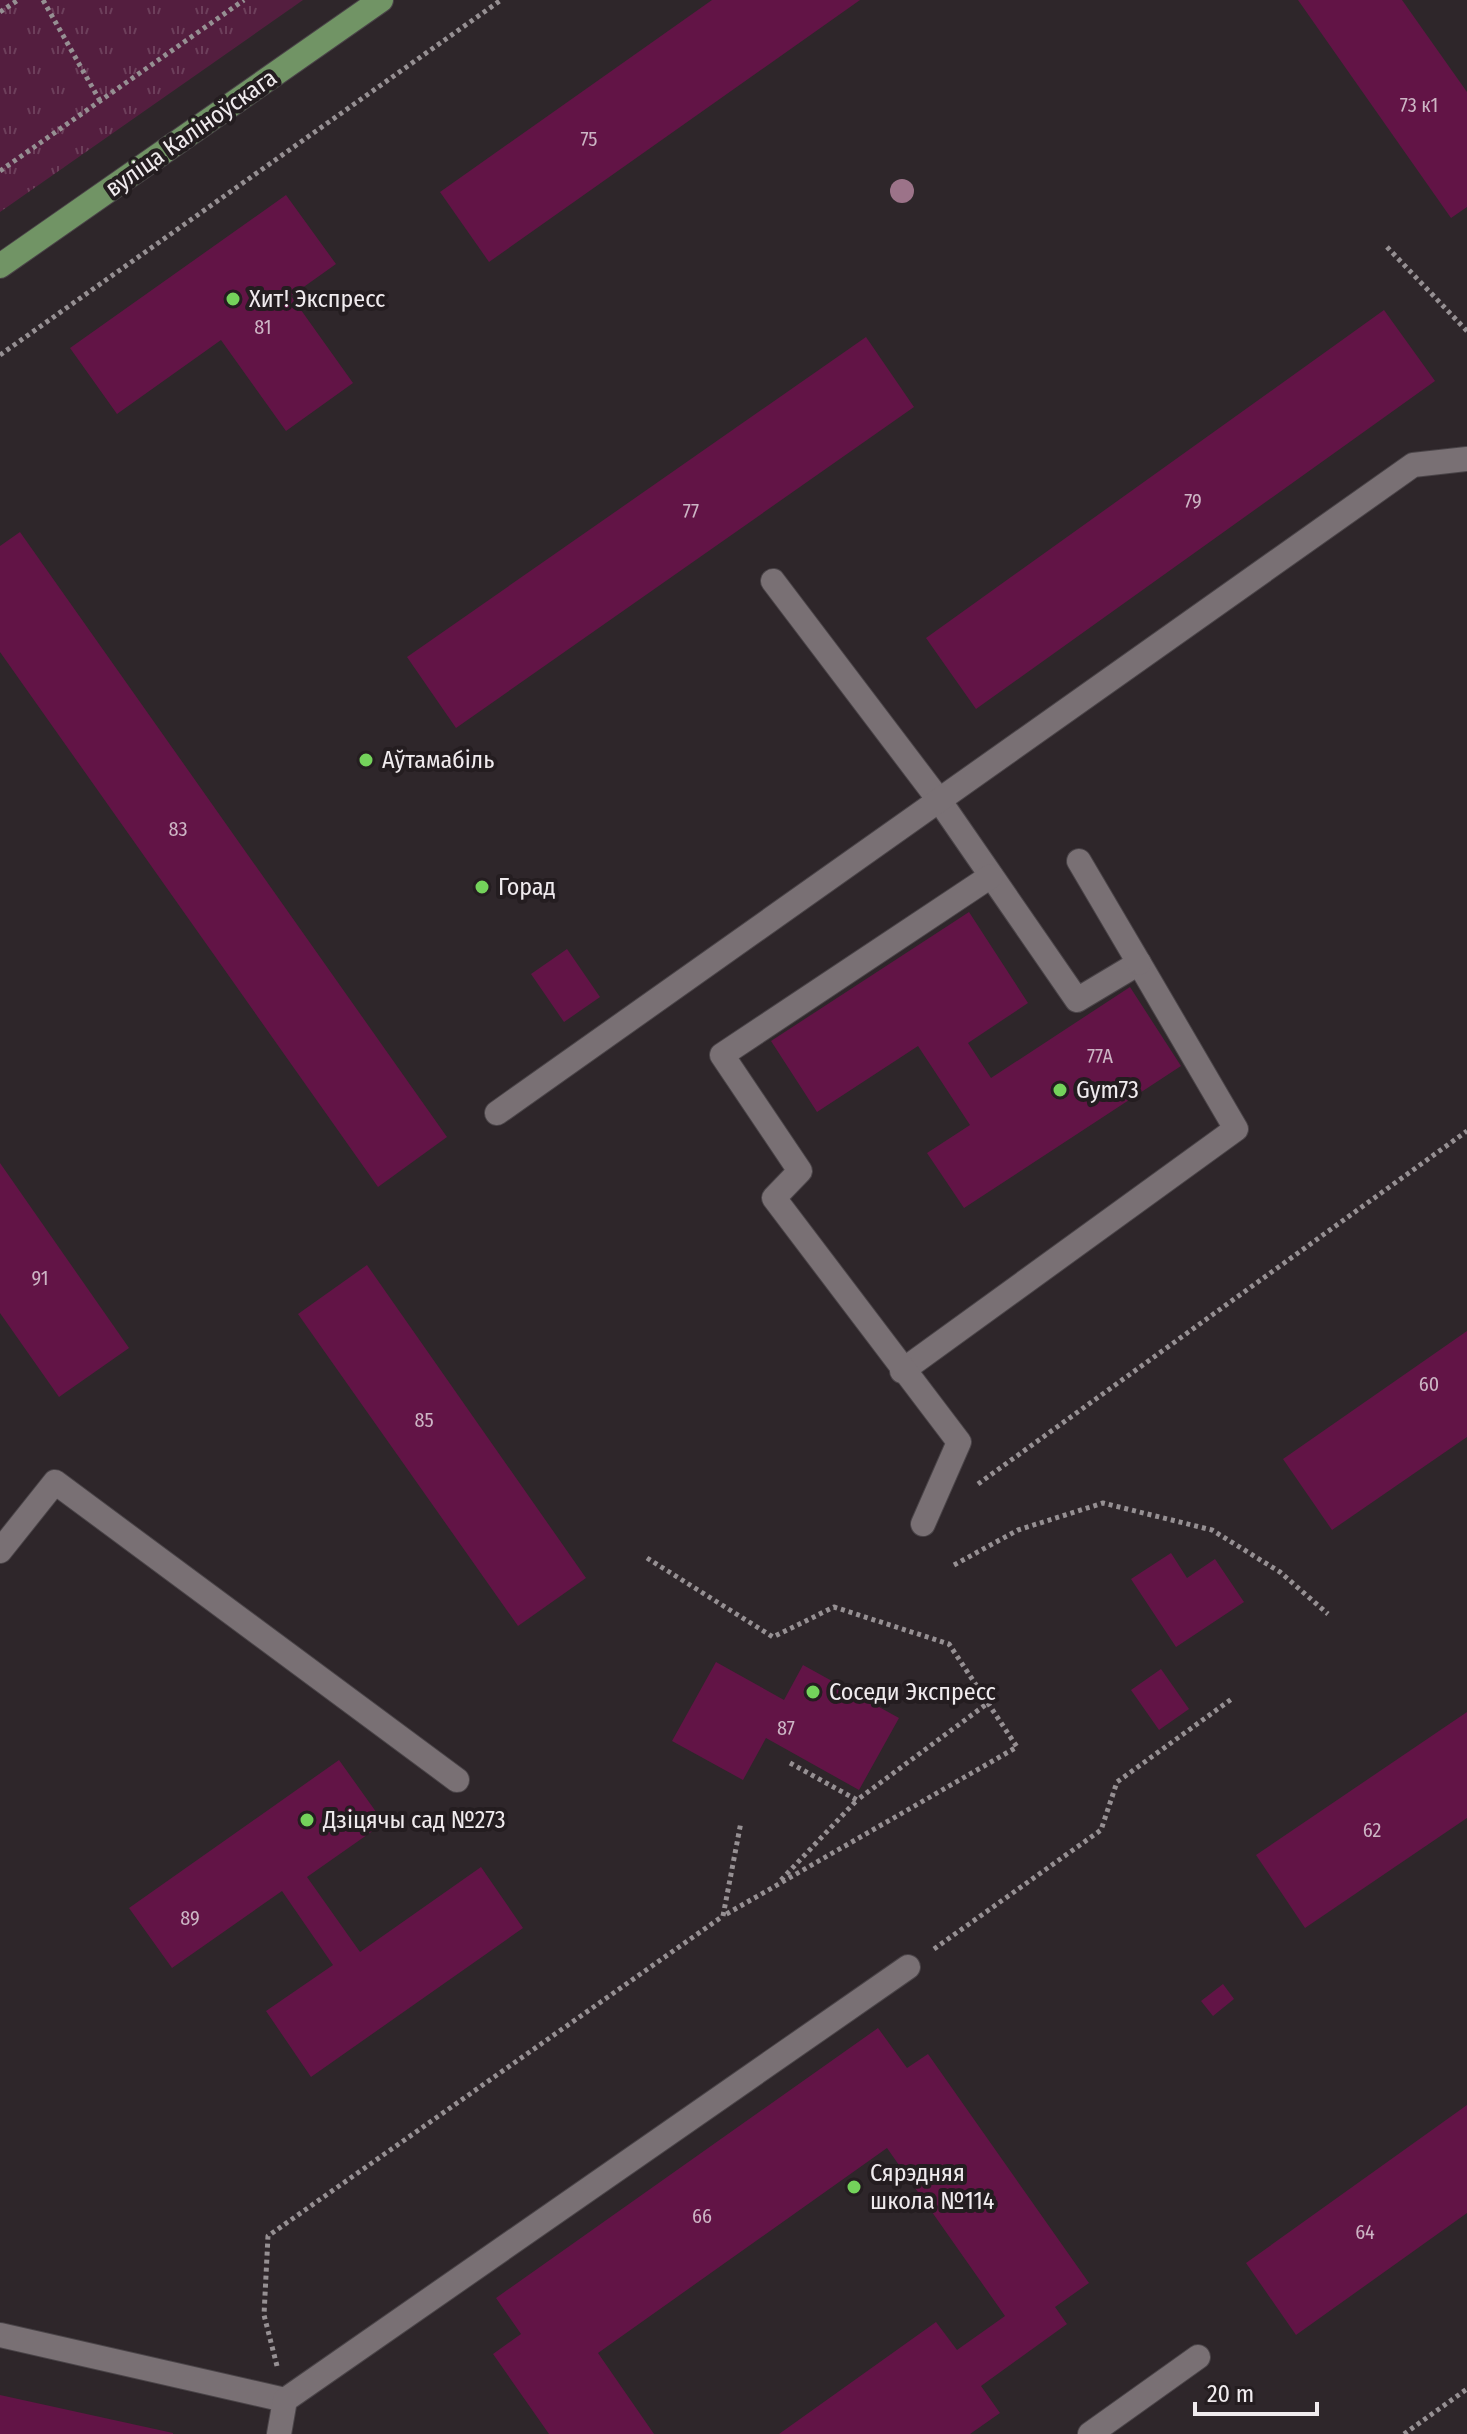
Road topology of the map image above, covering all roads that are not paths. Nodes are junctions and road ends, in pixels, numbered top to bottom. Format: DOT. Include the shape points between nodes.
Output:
graph roads {
  1 [pos="381,0"];
  2 [pos="0,266"];
  3 [pos="1467,459"];
  4 [pos="773,581"];
  5 [pos="939,800"];
  6 [pos="1079,861"];
  7 [pos="991,876"];
  8 [pos="1139,963"];
  9 [pos="497,1113"];
  10 [pos="902,1371"];
  11 [pos="923,1524"];
  12 [pos="1,1549"];
  13 [pos="457,1780"];
  14 [pos="908,1967"];
  15 [pos="0,2335"];
  16 [pos="1198,2357"];
  17 [pos="285,2400"];
  18 [pos="279,2434"];
  19 [pos="1090,2434"];
  1 -- 2 [label="main road, вуліца Каліноўскага"];
  3 -- 5 [label="lane" via="1413,465"];
  4 -- 5 [label="lane"];
  5 -- 7 [label="lane"];
  5 -- 9 [label="lane"];
  6 -- 8 [label="lane"];
  7 -- 8 [label="lane" via="1077,1000"];
  7 -- 10 [label="lane" via="722,1055 800,1171 774,1198"];
  8 -- 10 [label="lane" via="1236,1129"];
  10 -- 11 [label="lane" via="959,1442"];
  12 -- 13 [label="lane" via="55,1482"];
  14 -- 17 [label="lane"];
  15 -- 17 [label="lane"];
  16 -- 19 [label="lane"];
  17 -- 18 [label="lane"];
}
